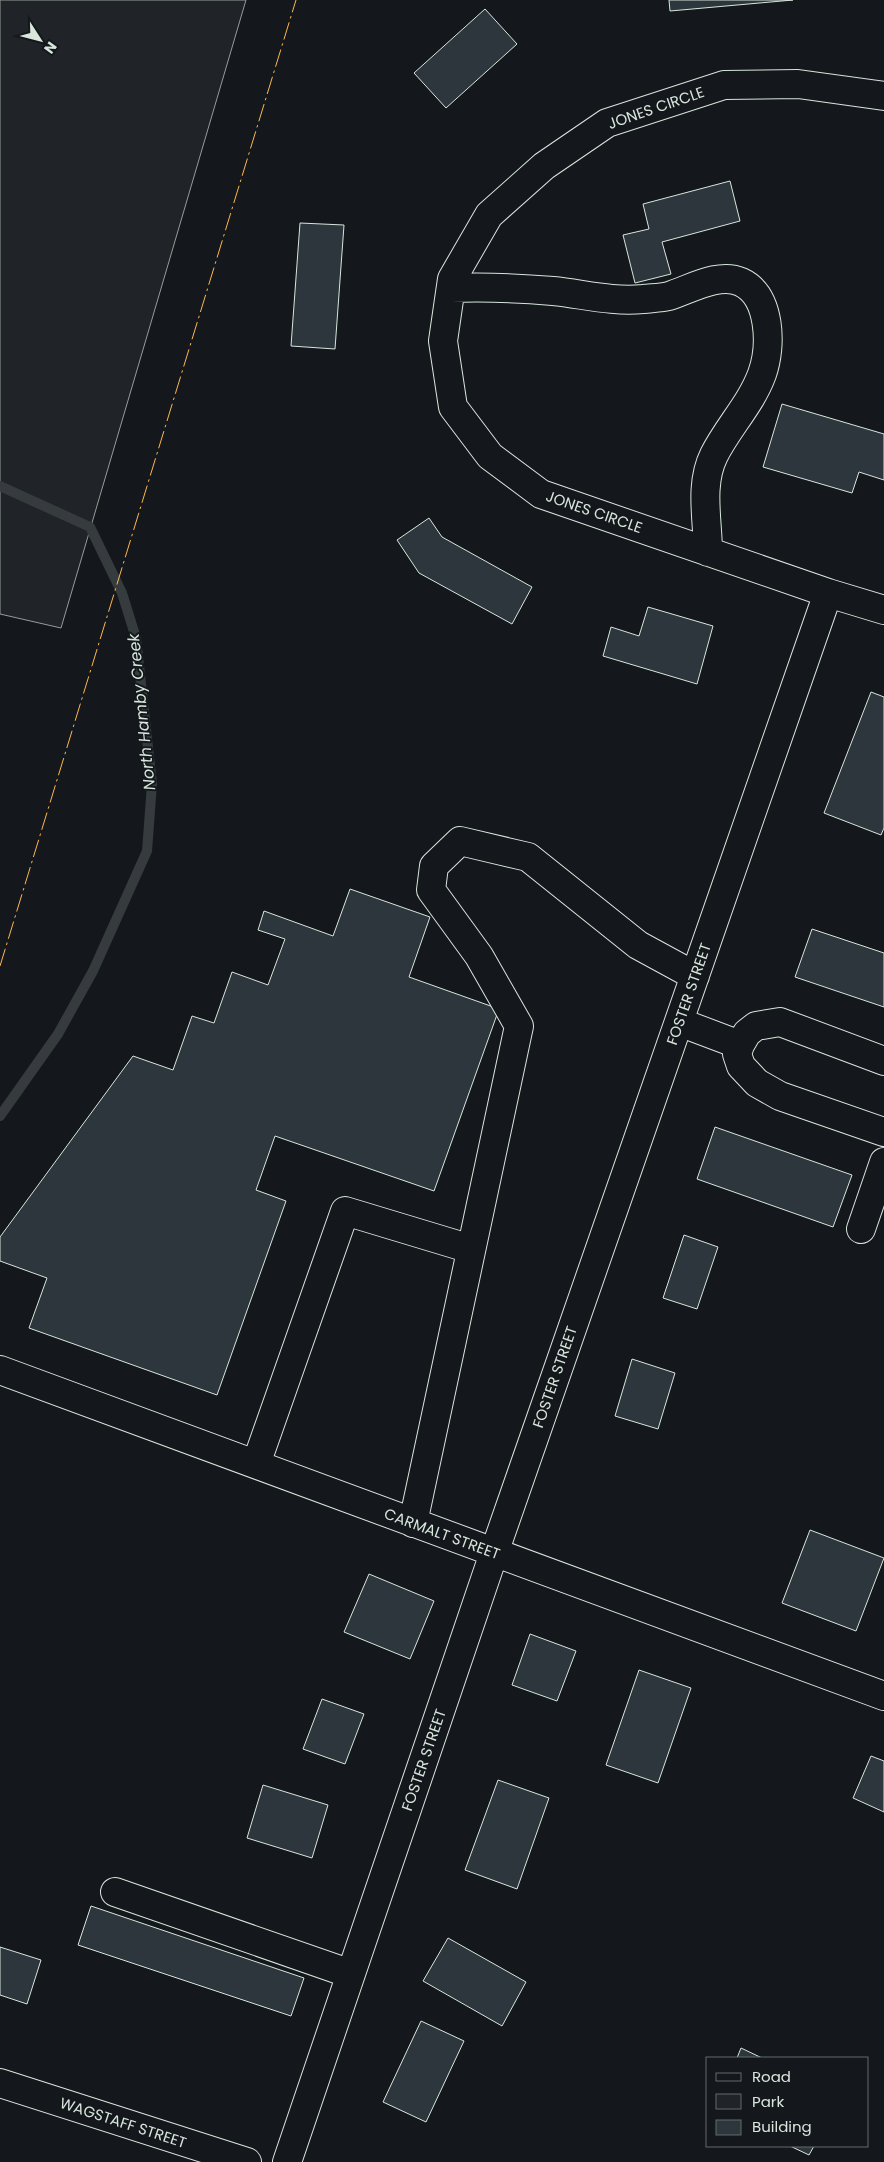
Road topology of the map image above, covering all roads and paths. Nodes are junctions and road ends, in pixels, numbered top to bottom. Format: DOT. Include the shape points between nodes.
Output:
graph roads {
  1 [pos="884,96"];
  2 [pos="451,288"];
  3 [pos="708,552"];
  4 [pos="828,593"];
  5 [pos="884,610"];
  6 [pos="695,976"];
  7 [pos="679,1022"];
  8 [pos="740,1045"];
  9 [pos="884,1061"];
  10 [pos="884,1132"];
  11 [pos="884,1162"];
  12 [pos="861,1230"];
  13 [pos="471,1249"];
  14 [pos="0,1370"];
  15 [pos="256,1464"];
  16 [pos="414,1523"];
  17 [pos="494,1553"];
  18 [pos="884,1696"];
  19 [pos="115,1892"];
  20 [pos="351,1974"];
  21 [pos="0,2083"];
  22 [pos="246,2162"];
  23 [pos="287,2162"];
  1 -- 2 [label="street, JONES CIRCLE" via="798,84 724,85 607,123 544,166 489,215 452,279"];
  2 -- 3 [label="street, JONES CIRCLE" via="443,341 453,407 490,456 541,494"];
  2 -- 3 [label="street" via="554,291 637,300 667,296 729,278 755,291 765,316 768,347 756,387 714,456 706,492"];
  3 -- 4 [label="street, JONES CIRCLE"];
  4 -- 5 [label="street, JONES CIRCLE"];
  4 -- 6 [label="street, FOSTER STREET"];
  6 -- 7 [label="street, FOSTER STREET"];
  6 -- 13 [label="street" via="638,945 528,857 460,841 434,866 431,890 479,956 519,1026"];
  7 -- 8 [label="street"];
  7 -- 17 [label="street, FOSTER STREET"];
  8 -- 9 [label="street" via="756,1026 780,1022"];
  8 -- 10 [label="street" via="737,1054 741,1066 756,1083 780,1096"];
  11 -- 12 [label="street"];
  13 -- 15 [label="street" via="345,1211"];
  13 -- 16 [label="street"];
  14 -- 15 [label="street, CARMALT STREET"];
  15 -- 16 [label="street, CARMALT STREET"];
  16 -- 17 [label="street, CARMALT STREET"];
  17 -- 18 [label="street, CARMALT STREET"];
  17 -- 20 [label="street, FOSTER STREET"];
  19 -- 20 [label="street"];
  20 -- 23 [label="street, FOSTER STREET"];
  21 -- 22 [label="street, WAGSTAFF STREET"];
}
